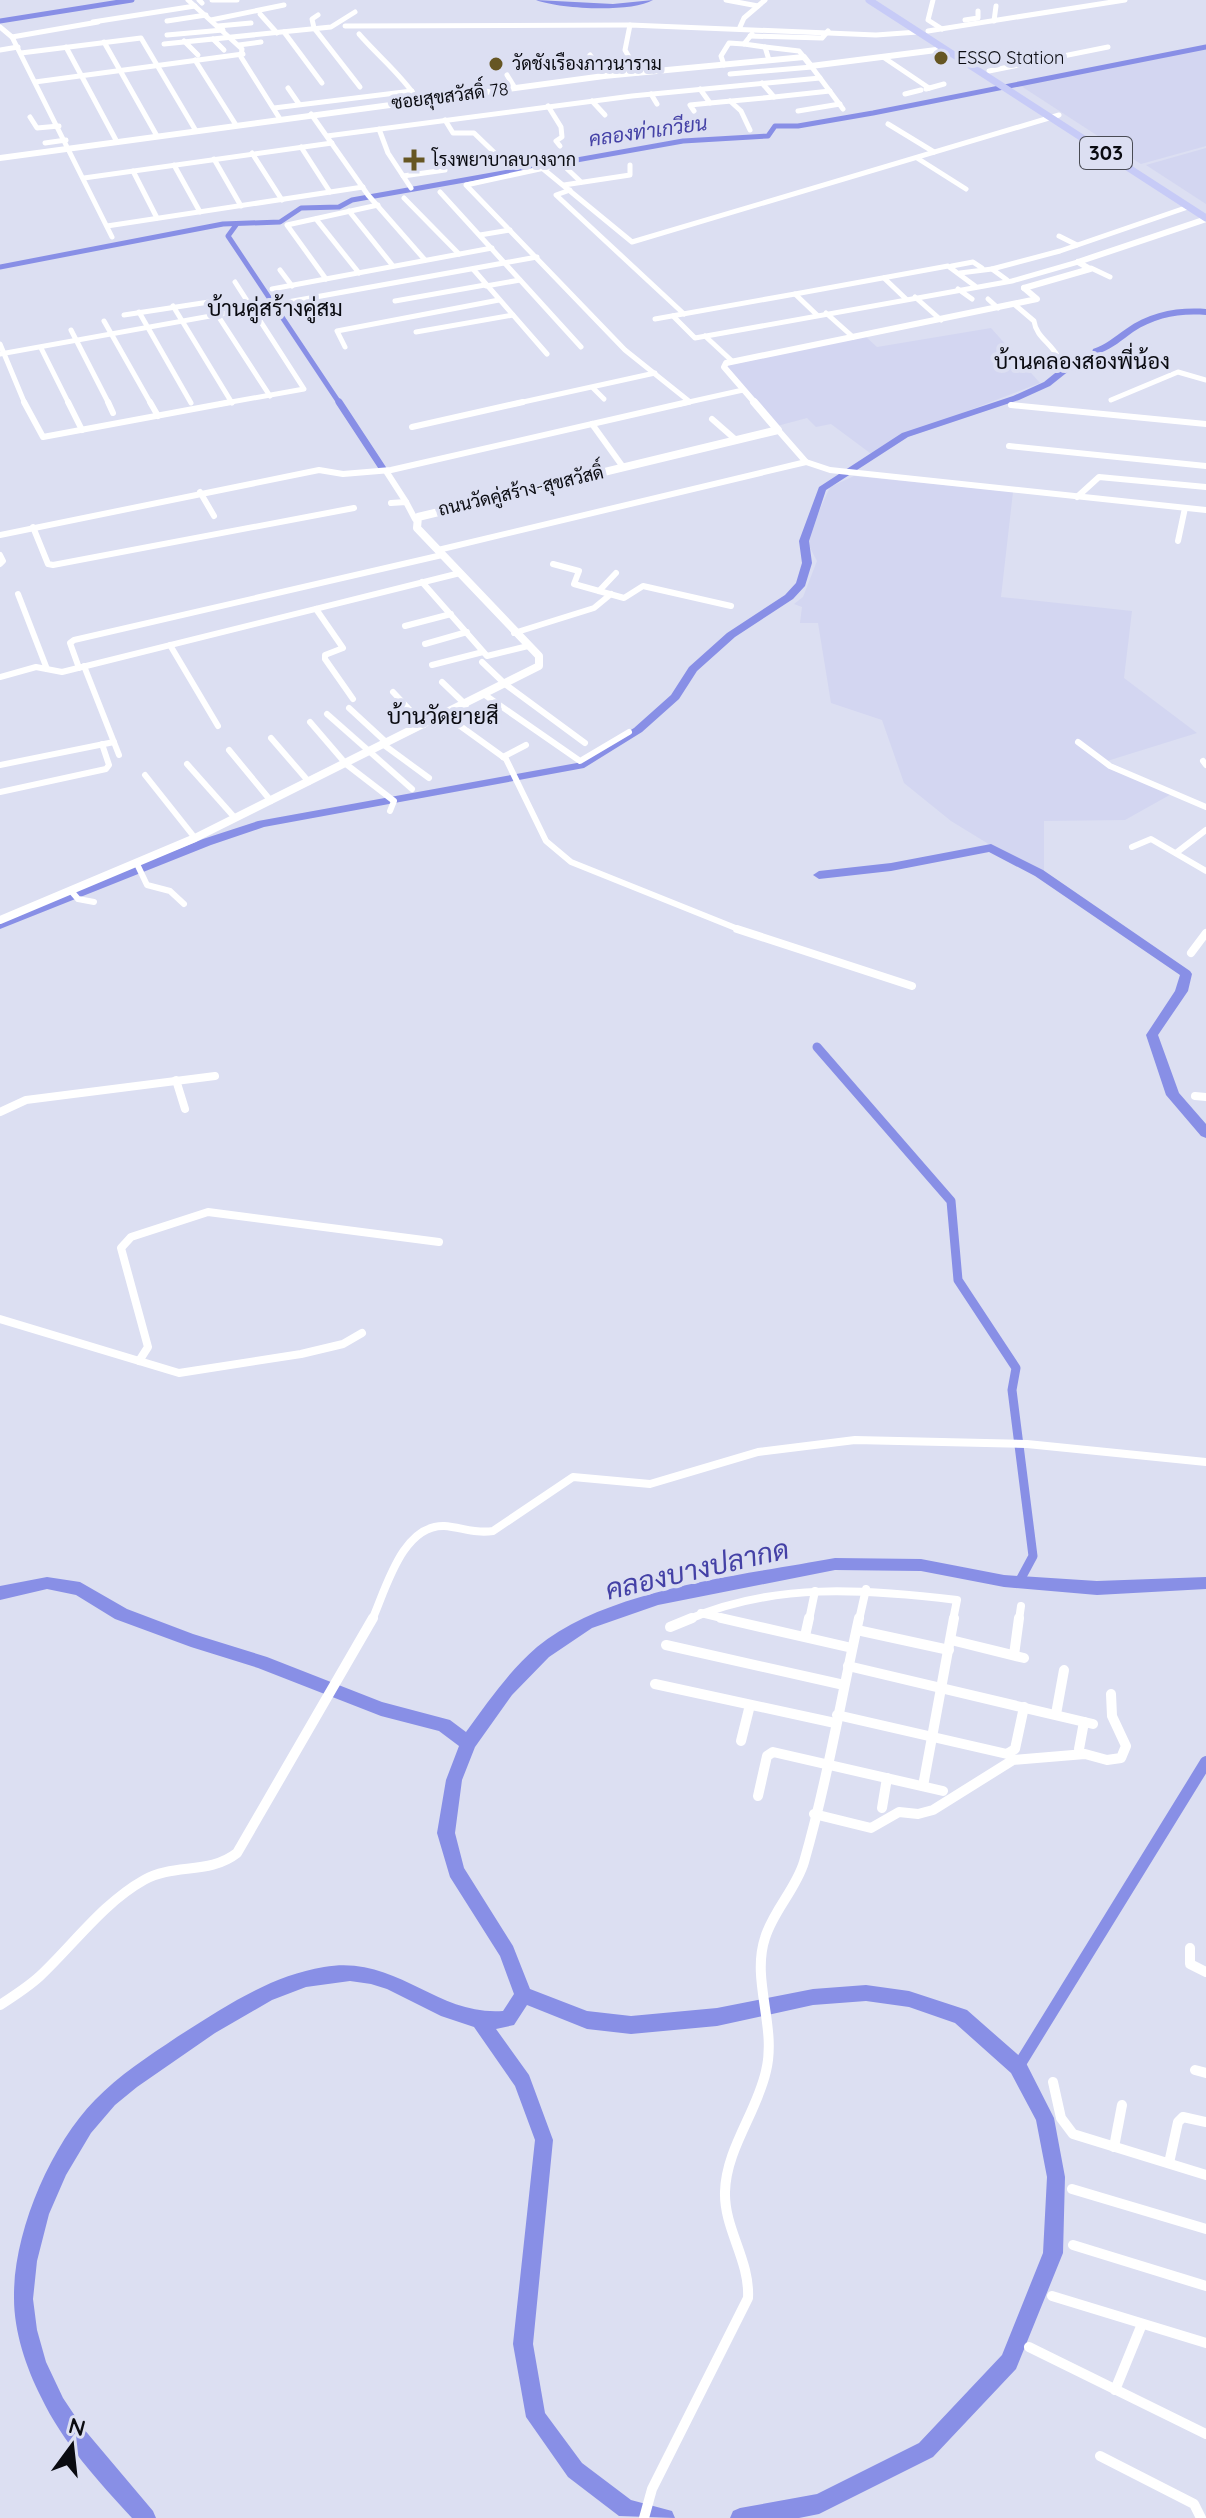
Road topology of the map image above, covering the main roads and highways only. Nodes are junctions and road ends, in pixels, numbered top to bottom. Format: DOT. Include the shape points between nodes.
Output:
graph roads {
  1 [pos="869,0"];
  2 [pos="879,0"];
  3 [pos="925,33"];
  4 [pos="1005,84"];
  5 [pos="1055,116"];
  6 [pos="1206,210"];
  7 [pos="1206,218"];
  1 -- 3 [label="main road, 303"];
  2 -- 3 [label="main road, 303"];
  3 -- 4 [label="main road, 303"];
  3 -- 4 [label="main road, 303"];
  4 -- 5 [label="main road, 303"];
  5 -- 6 [label="main road, 303"];
  5 -- 7 [label="main road, 303"];
}
